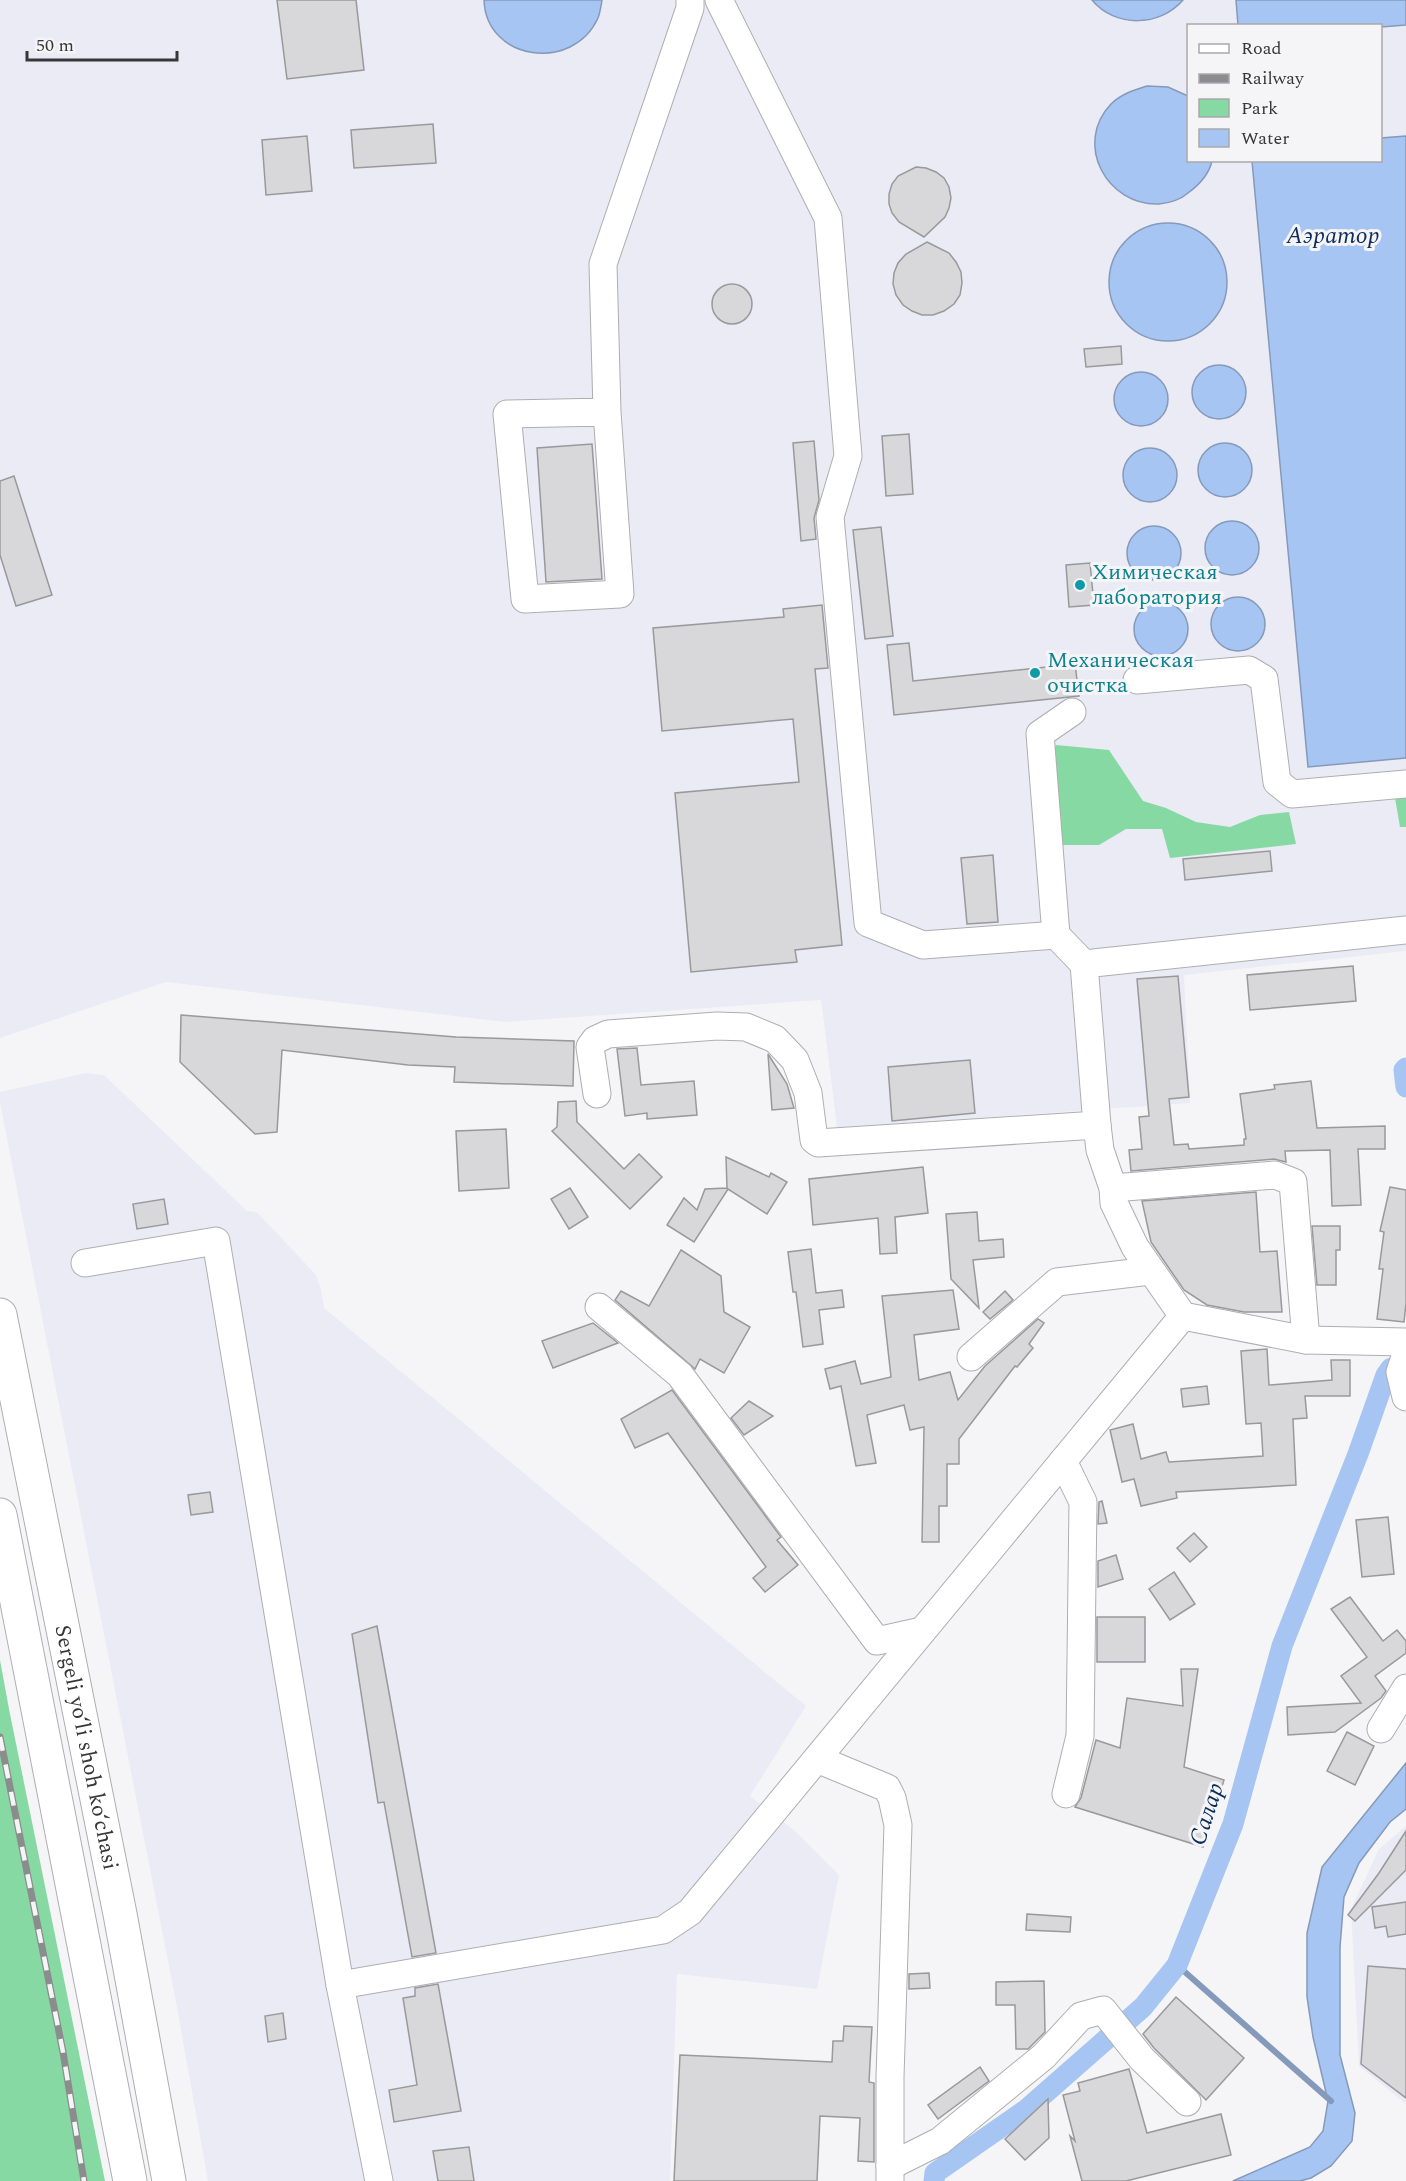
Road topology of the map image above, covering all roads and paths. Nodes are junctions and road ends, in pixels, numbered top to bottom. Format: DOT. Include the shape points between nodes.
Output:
graph roads {
  1 [pos="690,0"];
  2 [pos="719,0"];
  3 [pos="607,412"];
  4 [pos="1137,680"];
  5 [pos="1072,712"];
  6 [pos="1406,784"];
  7 [pos="1406,930"];
  8 [pos="1056,935"];
  9 [pos="1084,964"];
  10 [pos="597,1094"];
  11 [pos="1097,1125"];
  12 [pos="1113,1188"];
  13 [pos="85,1263"];
  14 [pos="1150,1271"];
  15 [pos="599,1307"];
  16 [pos="0,1315"];
  17 [pos="1183,1316"];
  18 [pos="1306,1340"];
  19 [pos="1406,1342"];
  20 [pos="1406,1354"];
  21 [pos="971,1357"];
  22 [pos="1406,1397"];
  23 [pos="1063,1461"];
  24 [pos="0,1515"];
  25 [pos="922,1631"];
  26 [pos="1406,1688"];
  27 [pos="1381,1729"];
  28 [pos="817,1759"];
  29 [pos="1066,1794"];
  30 [pos="340,1985"];
  31 [pos="1187,2102"];
  32 [pos="890,2173"];
  33 [pos="130,2181"];
  34 [pos="169,2181"];
  35 [pos="379,2181"];
  1 -- 3 [label="street" via="603,264"];
  2 -- 8 [label="street" via="828,218 848,456 830,517 868,923 923,945"];
  3 -- 3 [label="street" via="507,414 525,600 620,594"];
  4 -- 6 [label="street" via="1249,670 1264,679 1277,782 1292,794"];
  5 -- 8 [label="street" via="1040,734"];
  7 -- 9 [label="street"];
  8 -- 9 [label="street"];
  9 -- 11 [label="street"];
  10 -- 11 [label="street" via="590,1047 595,1040 608,1034 717,1026 746,1028 775,1039 795,1060 808,1093 814,1140 818,1143"];
  11 -- 12 [label="street" via="1100,1150"];
  12 -- 14 [label="street" via="1114,1203"];
  12 -- 18 [label="street" via="1275,1175 1293,1182"];
  13 -- 30 [label="street" via="216,1240"];
  14 -- 17 [label="street"];
  14 -- 21 [label="street" via="1057,1282"];
  15 -- 25 [label="street" via="680,1376 877,1641"];
  16 -- 34 [label="main road, Sergeli yo‘li shoh ko‘chasi" via="120,1914"];
  17 -- 18 [label="street"];
  17 -- 23 [label="street"];
  18 -- 19 [label="street"];
  20 -- 22 [label="street" via="1401,1372"];
  23 -- 25 [label="street"];
  23 -- 29 [label="street" via="1083,1502 1080,1736"];
  24 -- 33 [label="main road, Sergeli yo‘li shoh ko‘chasi"];
  25 -- 28 [label="street"];
  26 -- 27 [label="street"];
  28 -- 30 [label="street" via="690,1912 663,1930"];
  28 -- 32 [label="street" via="887,1788 898,1825"];
  30 -- 35 [label="street"];
  31 -- 32 [label="street" via="1142,2059 1103,2010 1081,2016 1044,2056 940,2141"];
}
